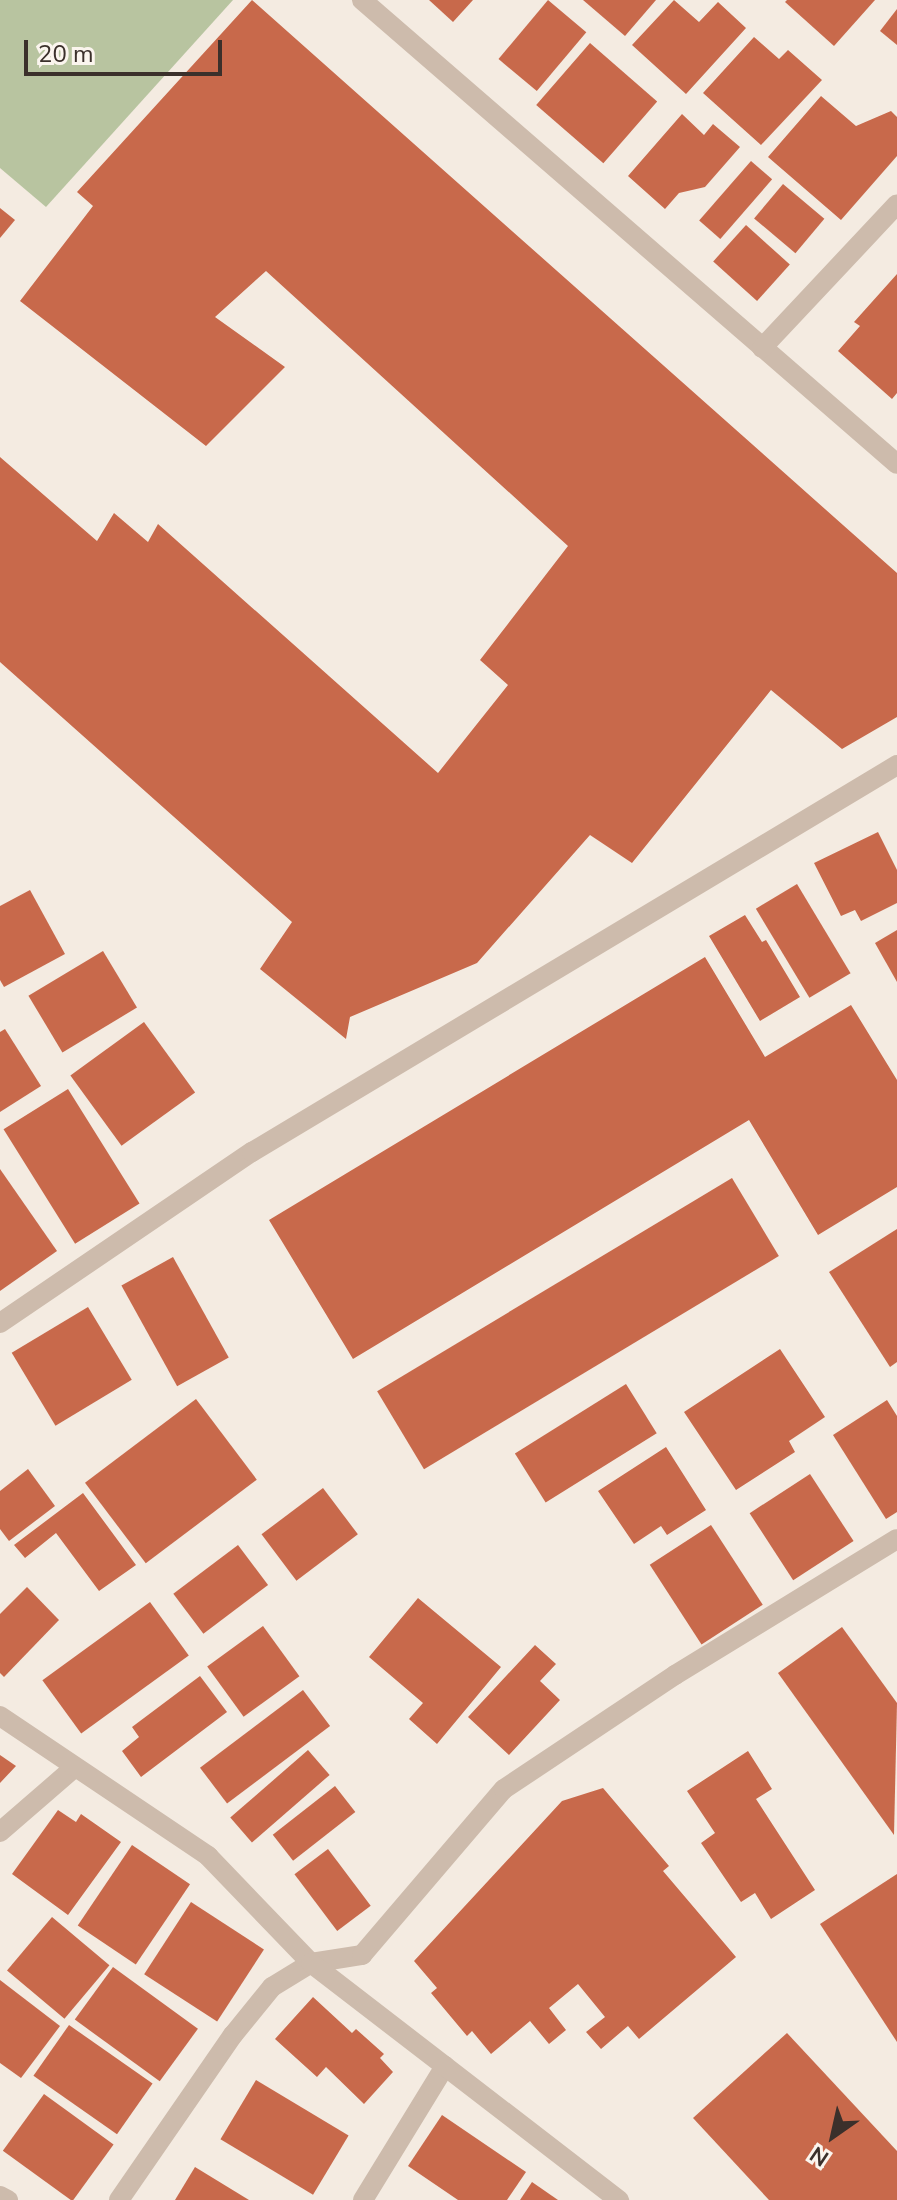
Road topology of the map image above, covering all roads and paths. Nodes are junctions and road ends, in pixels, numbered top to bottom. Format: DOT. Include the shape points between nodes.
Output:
graph roads {
  1 [pos="362,0"];
  2 [pos="897,204"];
  3 [pos="762,348"];
  4 [pos="897,464"];
  5 [pos="897,765"];
  6 [pos="0,1323"];
  7 [pos="897,1539"];
  8 [pos="0,1716"];
  9 [pos="75,1767"];
  10 [pos="0,1832"];
  11 [pos="311,1963"];
  12 [pos="445,2066"];
  13 [pos="0,2196"];
  14 [pos="8,2200"];
  15 [pos="119,2200"];
  16 [pos="363,2200"];
  17 [pos="619,2200"];
  1 -- 3 [label="street"];
  2 -- 3 [label="street"];
  3 -- 4 [label="street"];
  5 -- 6 [label="street" via="252,1152"];
  7 -- 11 [label="street" via="675,1675 504,1789 362,1955"];
  8 -- 9 [label="street"];
  9 -- 10 [label="street"];
  9 -- 11 [label="street" via="208,1856"];
  11 -- 12 [label="street"];
  11 -- 15 [label="street" via="272,1987 233,2035"];
  12 -- 16 [label="street"];
  12 -- 17 [label="street"];
  13 -- 14 [label="street"];
}
